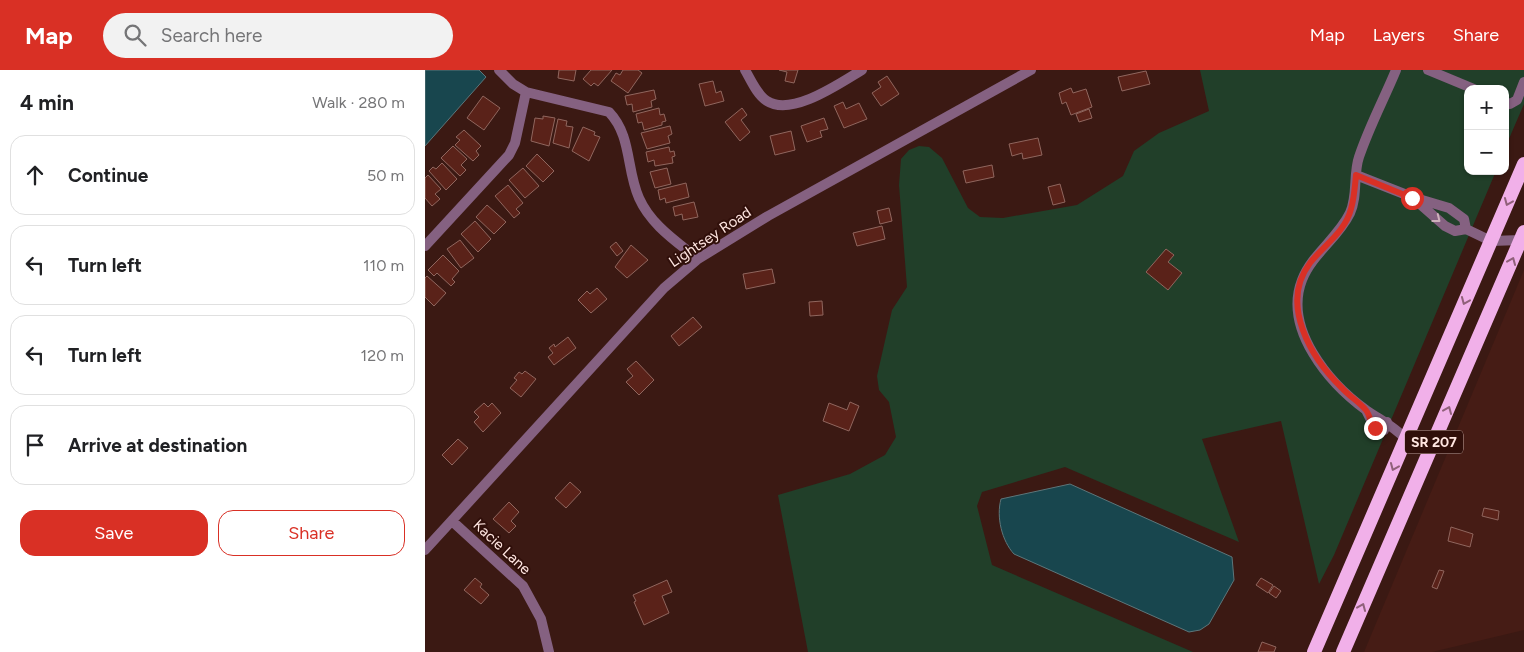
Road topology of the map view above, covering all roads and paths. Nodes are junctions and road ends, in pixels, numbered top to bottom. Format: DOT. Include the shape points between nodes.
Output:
graph roads {
  1 [pos="499,70"];
  2 [pos="745,70"];
  3 [pos="862,70"];
  4 [pos="1031,70"];
  5 [pos="1396,70"];
  6 [pos="1428,70"];
  7 [pos="1524,82"];
  8 [pos="1464,85"];
  9 [pos="526,92"];
  10 [pos="1509,104"];
  11 [pos="1524,164"];
  12 [pos="1356,175"];
  13 [pos="1412,198"];
  14 [pos="1466,229"];
  15 [pos="1522,236"];
  16 [pos="1491,240"];
  17 [pos="425,246"];
  18 [pos="698,259"];
  19 [pos="1406,439"];
  20 [pos="452,521"];
  21 [pos="425,550"];
  22 [pos="549,652"];
  23 [pos="1314,652"];
  24 [pos="1343,652"];
  1 -- 9 [label="street"];
  2 -- 3 [label="street" via="761,96 774,105 783,106 797,105"];
  4 -- 18 [label="street, Lightsey Road" via="856,166"];
  5 -- 12 [label="street" via="1359,158"];
  6 -- 8 [label="street"];
  7 -- 10 [label="street" via="1517,100"];
  9 -- 17 [label="street" via="515,143 509,155"];
  9 -- 18 [label="street" via="609,112 623,132 638,197 647,212 660,228"];
  11 -- 16 [label="highway, SR 207, one-way"];
  12 -- 13 [label="street"];
  12 -- 19 [label="street" via="1351,210 1343,228 1310,264 1301,281 1297,303 1301,327 1313,352 1341,388"];
  13 -- 14 [label="street, one-way" via="1445,226 1455,231"];
  13 -- 14 [label="street" via="1449,208 1464,219"];
  14 -- 16 [label="street"];
  15 -- 16 [label="street"];
  24 -- 15 [label="highway, SR 207, one-way"];
  16 -- 19 [label="highway, SR 207, one-way"];
  18 -- 20 [label="street, Lightsey Road" via="664,288"];
  19 -- 23 [label="highway, SR 207, one-way"];
  20 -- 21 [label="street, Lightsey Road"];
  20 -- 22 [label="street, Kacie Lane" via="523,586 541,619"];
}
